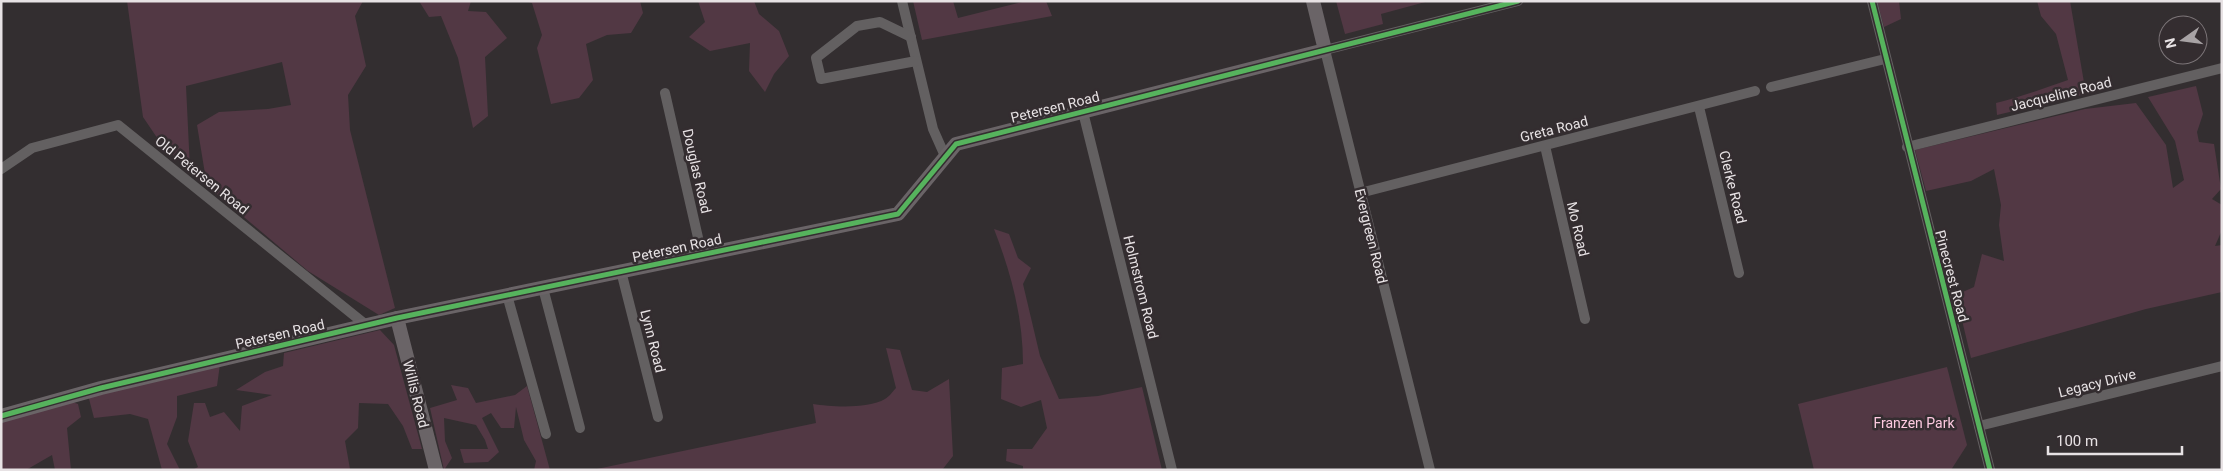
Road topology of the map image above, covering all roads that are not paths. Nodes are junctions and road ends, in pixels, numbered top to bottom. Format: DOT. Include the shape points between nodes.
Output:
graph roads {
  1 [pos="902,1"];
  2 [pos="1313,1"];
  3 [pos="1518,1"];
  4 [pos="1872,1"];
  5 [pos="911,36"];
  6 [pos="1325,50"];
  7 [pos="1886,59"];
  8 [pos="916,61"];
  9 [pos="2222,68"];
  10 [pos="1770,87"];
  11 [pos="1755,91"];
  12 [pos="665,93"];
  13 [pos="1699,107"];
  14 [pos="1083,112"];
  15 [pos="1545,146"];
  16 [pos="1907,147"];
  17 [pos="945,156"];
  18 [pos="1,169"];
  19 [pos="1360,193"];
  20 [pos="702,255"];
  21 [pos="621,271"];
  22 [pos="1739,273"];
  23 [pos="543,288"];
  24 [pos="507,295"];
  25 [pos="397,318"];
  26 [pos="1585,319"];
  27 [pos="366,326"];
  28 [pos="2222,366"];
  29 [pos="1,416"];
  30 [pos="658,417"];
  31 [pos="1979,426"];
  32 [pos="580,428"];
  33 [pos="546,434"];
  34 [pos="436,470"];
  35 [pos="1172,470"];
  36 [pos="1430,470"];
  37 [pos="1990,470"];
  1 -- 5 [label="street"];
  2 -- 6 [label="street, Evergreen Road"];
  3 -- 6 [label="street"];
  4 -- 7 [label="street, Pinecrest Road"];
  5 -- 8 [label="street"];
  5 -- 8 [label="street" via="880,22 857,26 816,58 821,80"];
  6 -- 14 [label="street, Petersen Road"];
  6 -- 19 [label="street, Evergreen Road"];
  7 -- 10 [label="street"];
  7 -- 16 [label="street, Pinecrest Road"];
  8 -- 17 [label="street" via="933,129"];
  9 -- 16 [label="street, Jacqueline Road"];
  11 -- 13 [label="street, Greta Road"];
  12 -- 20 [label="street, Douglas Road"];
  13 -- 15 [label="street, Greta Road"];
  13 -- 22 [label="street, Clerke Road"];
  14 -- 17 [label="street, Petersen Road" via="956,144"];
  14 -- 35 [label="street, Holmstrom Road"];
  15 -- 19 [label="street, Greta Road"];
  15 -- 26 [label="street, Mo Road"];
  16 -- 31 [label="street, Pinecrest Road"];
  17 -- 20 [label="street, Petersen Road" via="898,214"];
  18 -- 27 [label="street, Old Petersen Road" via="32,148 118,125"];
  19 -- 36 [label="street, Evergreen Road"];
  20 -- 21 [label="street, Petersen Road"];
  21 -- 23 [label="street, Petersen Road"];
  21 -- 30 [label="street, Lynn Road"];
  23 -- 24 [label="street, Petersen Road"];
  23 -- 32 [label="street"];
  24 -- 25 [label="street, Petersen Road"];
  24 -- 33 [label="street"];
  25 -- 27 [label="street, Petersen Road"];
  25 -- 34 [label="street, Willis Road"];
  27 -- 29 [label="street, Petersen Road" via="101,388"];
  28 -- 31 [label="street, Legacy Drive"];
  31 -- 37 [label="street, Pinecrest Road"];
}
